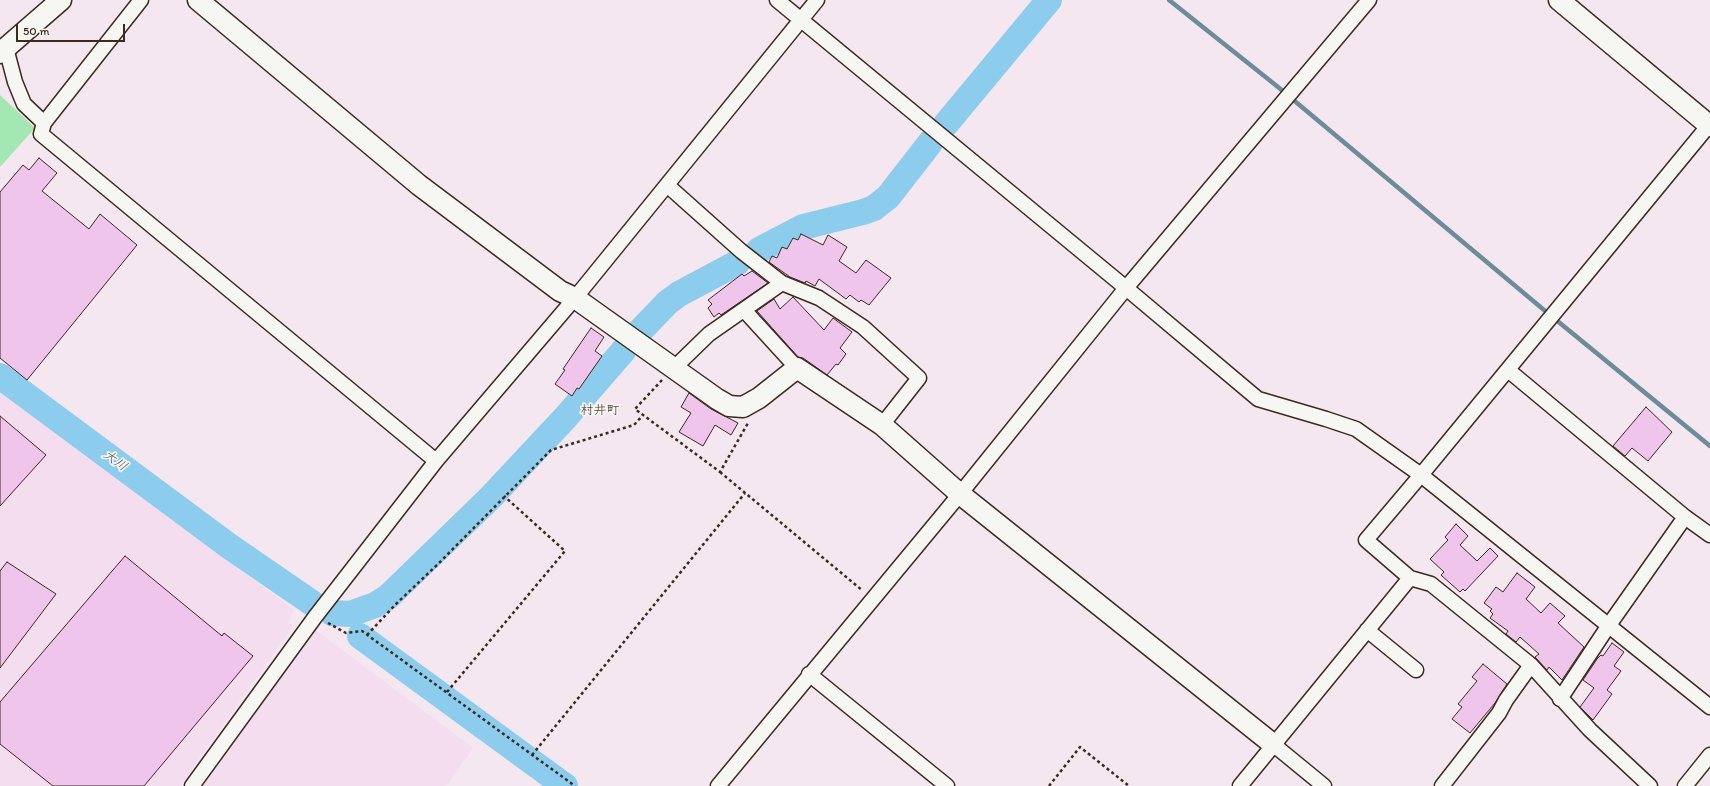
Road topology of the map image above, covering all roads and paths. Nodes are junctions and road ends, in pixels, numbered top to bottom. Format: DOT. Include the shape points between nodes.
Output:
graph roads {
  1 [pos="141,0"];
  2 [pos="198,0"];
  3 [pos="777,0"];
  4 [pos="818,0"];
  5 [pos="1369,0"];
  6 [pos="1559,0"];
  7 [pos="54,2"];
  8 [pos="801,20"];
  9 [pos="3,51"];
  10 [pos="44,123"];
  11 [pos="1710,126"];
  12 [pos="667,185"];
  13 [pos="782,283"];
  14 [pos="1126,288"];
  15 [pos="575,298"];
  16 [pos="744,310"];
  17 [pos="797,368"];
  18 [pos="673,369"];
  19 [pos="1508,370"];
  20 [pos="730,406"];
  21 [pos="643,415"];
  22 [pos="882,426"];
  23 [pos="436,461"];
  24 [pos="720,472"];
  25 [pos="1421,475"];
  26 [pos="745,493"];
  27 [pos="960,494"];
  28 [pos="504,496"];
  29 [pos="1685,517"];
  30 [pos="1710,535"];
  31 [pos="1410,578"];
  32 [pos="872,599"];
  33 [pos="315,617"];
  34 [pos="1609,624"];
  35 [pos="1367,630"];
  36 [pos="367,635"];
  37 [pos="1531,665"];
  38 [pos="1416,670"];
  39 [pos="809,674"];
  40 [pos="446,692"];
  41 [pos="1560,699"];
  42 [pos="1710,707"];
  43 [pos="1274,745"];
  44 [pos="532,755"];
  45 [pos="1710,755"];
  46 [pos="192,786"];
  47 [pos="575,786"];
  48 [pos="718,786"];
  49 [pos="947,786"];
  50 [pos="1049,786"];
  51 [pos="1129,786"];
  52 [pos="1240,786"];
  53 [pos="1324,786"];
  54 [pos="1442,786"];
  55 [pos="1650,786"];
  56 [pos="1685,786"];
  1 -- 10 [label="street"];
  2 -- 15 [label="street" via="419,185 560,291"];
  3 -- 8 [label="street"];
  4 -- 8 [label="street"];
  5 -- 14 [label="street"];
  6 -- 11 [label="street"];
  7 -- 9 [label="street"];
  8 -- 12 [label="street"];
  8 -- 14 [label="street"];
  9 -- 10 [label="street" via="24,104"];
  10 -- 23 [label="street" via="41,134"];
  11 -- 19 [label="street"];
  12 -- 13 [label="street" via="741,251"];
  12 -- 15 [label="street"];
  13 -- 16 [label="street"];
  13 -- 22 [label="street" via="819,298 863,327 919,378"];
  14 -- 25 [label="street" via="1258,399 1356,429"];
  14 -- 27 [label="street"];
  15 -- 18 [label="street"];
  15 -- 23 [label="street"];
  16 -- 17 [label="street"];
  16 -- 18 [label="street" via="709,334"];
  17 -- 20 [label="street" via="759,398 743,407"];
  17 -- 22 [label="street"];
  18 -- 20 [label="street" via="717,400"];
  18 -- 21 [label="path" via="635,409"];
  19 -- 25 [label="street"];
  19 -- 29 [label="street"];
  20 -- 24 [label="path" via="748,424"];
  21 -- 24 [label="path"];
  21 -- 28 [label="path" via="634,425 551,450"];
  22 -- 27 [label="street"];
  23 -- 33 [label="street"];
  24 -- 26 [label="path"];
  25 -- 31 [label="street" via="1366,540"];
  25 -- 34 [label="street"];
  26 -- 32 [label="path"];
  26 -- 44 [label="path"];
  27 -- 32 [label="street"];
  27 -- 43 [label="street"];
  28 -- 36 [label="path"];
  28 -- 40 [label="path" via="565,551"];
  29 -- 30 [label="street"];
  29 -- 34 [label="street"];
  31 -- 35 [label="street"];
  31 -- 37 [label="street" via="1431,584"];
  32 -- 39 [label="street"];
  33 -- 36 [label="path" via="346,633 362,631"];
  33 -- 46 [label="street"];
  34 -- 41 [label="street"];
  34 -- 42 [label="street"];
  35 -- 38 [label="street"];
  35 -- 43 [label="street"];
  36 -- 40 [label="path"];
  37 -- 41 [label="street"];
  37 -- 54 [label="street" via="1499,713"];
  39 -- 48 [label="street"];
  39 -- 49 [label="street"];
  40 -- 44 [label="path"];
  41 -- 55 [label="street"];
  43 -- 52 [label="street"];
  43 -- 53 [label="street"];
  44 -- 47 [label="path"];
  45 -- 56 [label="street"];
  50 -- 51 [label="path" via="1080,747"];
}
